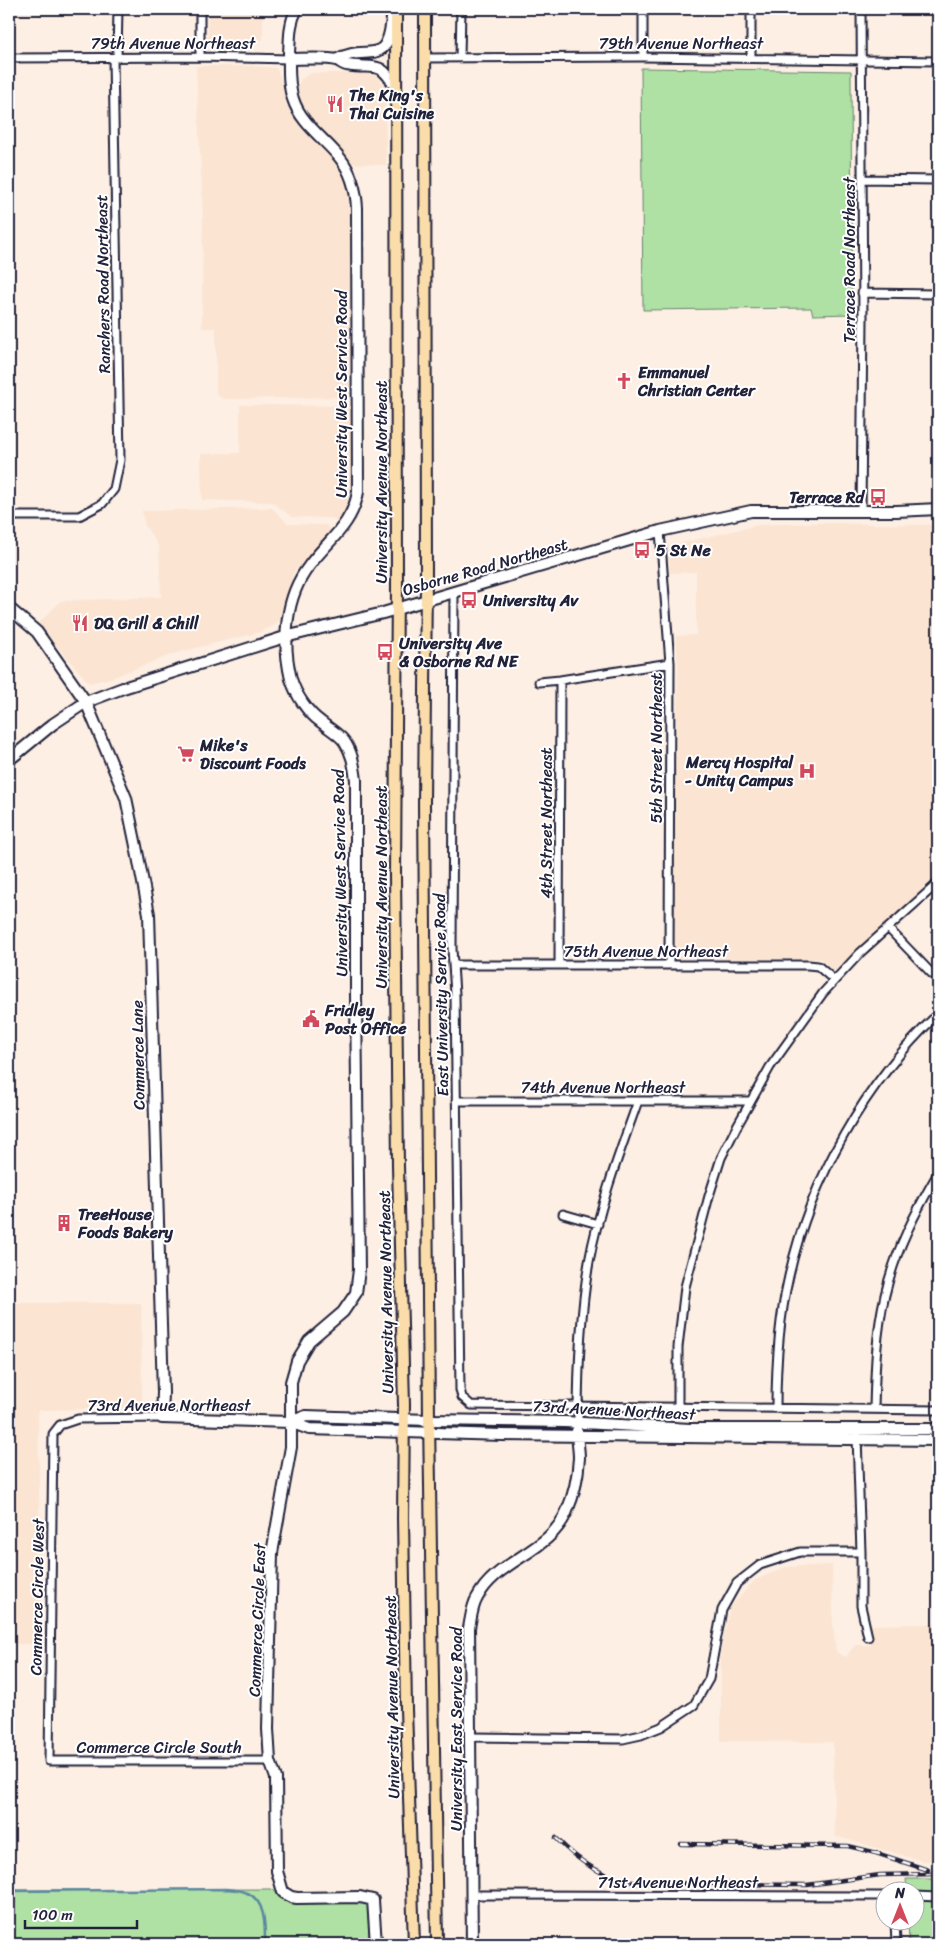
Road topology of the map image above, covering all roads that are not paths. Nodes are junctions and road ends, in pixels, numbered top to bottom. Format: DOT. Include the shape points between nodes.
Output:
graph roads {
  1 [pos="118,9"];
  2 [pos="200,9"];
  3 [pos="297,9"];
  4 [pos="395,9"];
  5 [pos="424,9"];
  6 [pos="461,9"];
  7 [pos="643,9"];
  8 [pos="751,9"];
  9 [pos="861,9"];
  10 [pos="200,57"];
  11 [pos="9,58"];
  12 [pos="115,58"];
  13 [pos="425,58"];
  14 [pos="460,58"];
  15 [pos="643,58"];
  16 [pos="751,58"];
  17 [pos="289,59"];
  18 [pos="861,59"];
  19 [pos="336,60"];
  20 [pos="938,61"];
  21 [pos="396,88"];
  22 [pos="862,179"];
  23 [pos="938,180"];
  24 [pos="862,293"];
  25 [pos="938,294"];
  26 [pos="938,509"];
  27 [pos="861,510"];
  28 [pos="9,516"];
  29 [pos="660,531"];
  30 [pos="454,592"];
  31 [pos="425,601"];
  32 [pos="9,608"];
  33 [pos="396,609"];
  34 [pos="286,637"];
  35 [pos="670,663"];
  36 [pos="560,680"];
  37 [pos="539,682"];
  38 [pos="86,702"];
  39 [pos="9,760"];
  40 [pos="938,882"];
  41 [pos="888,928"];
  42 [pos="669,964"];
  43 [pos="454,965"];
  44 [pos="559,965"];
  45 [pos="834,980"];
  46 [pos="938,980"];
  47 [pos="938,1014"];
  48 [pos="456,1101"];
  49 [pos="638,1101"];
  50 [pos="750,1101"];
  51 [pos="938,1173"];
  52 [pos="563,1214"];
  53 [pos="598,1224"];
  54 [pos="462,1397"];
  55 [pos="578,1406"];
  56 [pos="678,1408"];
  57 [pos="776,1408"];
  58 [pos="874,1409"];
  59 [pos="938,1410"];
  60 [pos="162,1418"];
  61 [pos="403,1419"];
  62 [pos="429,1420"];
  63 [pos="290,1422"];
  64 [pos="578,1423"];
  65 [pos="857,1428"];
  66 [pos="938,1429"];
  67 [pos="403,1431"];
  68 [pos="430,1432"];
  69 [pos="53,1434"];
  70 [pos="577,1436"];
  71 [pos="857,1440"];
  72 [pos="938,1440"];
  73 [pos="861,1552"];
  74 [pos="868,1637"];
  75 [pos="471,1737"];
  76 [pos="270,1761"];
  77 [pos="49,1762"];
  78 [pos="472,1895"];
  79 [pos="874,1896"];
  80 [pos="924,1896"];
  81 [pos="938,1897"];
  82 [pos="895,1930"];
  83 [pos="376,1944"];
  84 [pos="414,1944"];
  85 [pos="437,1944"];
  86 [pos="472,1944"];
  87 [pos="896,1944"];
  1 -- 12 [label="street, Ranchers Road Northeast"];
  2 -- 10 [label="street"];
  3 -- 17 [label="street, University West Service Road" via="290,29"];
  4 -- 19 [label="street, 79th Avenue Northeast" via="384,47 372,54 344,55"];
  4 -- 21 [label="main road, University Avenue Northeast"];
  5 -- 13 [label="main road"];
  6 -- 14 [label="street"];
  7 -- 15 [label="street"];
  8 -- 16 [label="street"];
  9 -- 18 [label="street, Terrace Road Northeast"];
  10 -- 12 [label="street, 79th Avenue Northeast"];
  10 -- 17 [label="street, 79th Avenue Northeast"];
  11 -- 12 [label="street, 79th Avenue Northeast"];
  12 -- 28 [label="street, Ranchers Road Northeast" via="120,460 114,489 102,504 79,516"];
  13 -- 14 [label="street, 79th Avenue Northeast"];
  13 -- 31 [label="main road"];
  14 -- 15 [label="street, 79th Avenue Northeast"];
  15 -- 16 [label="street, 79th Avenue Northeast"];
  16 -- 18 [label="street, 79th Avenue Northeast"];
  17 -- 19 [label="street, 79th Avenue Northeast"];
  17 -- 34 [label="street, University West Service Road" via="290,84 296,106 305,121 341,159 356,196 358,492 350,519 308,567 297,585"];
  18 -- 20 [label="street, 79th Avenue Northeast"];
  18 -- 22 [label="street, Terrace Road Northeast"];
  19 -- 21 [label="street, 79th Avenue Northeast" via="345,66 370,66 383,70"];
  21 -- 33 [label="main road, University Avenue Northeast"];
  22 -- 23 [label="street"];
  22 -- 24 [label="street, Terrace Road Northeast"];
  24 -- 25 [label="street"];
  24 -- 27 [label="street, Terrace Road Northeast"];
  26 -- 27 [label="street, Osborne Road Northeast"];
  27 -- 29 [label="street, Osborne Road Northeast" via="751,510"];
  29 -- 30 [label="street, Osborne Road Northeast"];
  29 -- 35 [label="street, 5th Street Northeast"];
  30 -- 31 [label="street, Osborne Road Northeast"];
  30 -- 43 [label="street, East University Service Road"];
  31 -- 33 [label="street, Osborne Road Northeast"];
  31 -- 62 [label="main road"];
  32 -- 38 [label="street, Commerce Lane" via="36,632"];
  33 -- 34 [label="street, Osborne Road Northeast"];
  33 -- 61 [label="main road, University Avenue Northeast" via="395,875"];
  34 -- 38 [label="street, Osborne Road Northeast"];
  34 -- 63 [label="street, University West Service Road" via="291,678 297,694 318,720 343,739 353,757 356,780 359,1260 356,1293 343,1312 309,1341 297,1361 291,1382"];
  35 -- 36 [label="street"];
  35 -- 42 [label="street, 5th Street Northeast"];
  36 -- 37 [label="street"];
  36 -- 44 [label="street, 4th Street Northeast"];
  38 -- 39 [label="street, Osborne Road Northeast"];
  38 -- 60 [label="street, Commerce Lane" via="126,798 150,914"];
  40 -- 41 [label="street"];
  41 -- 45 [label="street"];
  41 -- 46 [label="street"];
  42 -- 44 [label="street, 75th Avenue Northeast"];
  42 -- 45 [label="street, 75th Avenue Northeast" via="808,964 818,966"];
  43 -- 44 [label="street, 75th Avenue Northeast"];
  43 -- 48 [label="street, East University Service Road"];
  45 -- 50 [label="street" via="787,1042"];
  47 -- 57 [label="street" via="902,1052 853,1120 830,1159 800,1236 789,1275 778,1352"];
  48 -- 49 [label="street, 74th Avenue Northeast"];
  48 -- 54 [label="street, East University Service Road"];
  49 -- 50 [label="street, 74th Avenue Northeast"];
  49 -- 53 [label="street" via="610,1179"];
  50 -- 56 [label="street" via="722,1158 685,1287 678,1347"];
  51 -- 58 [label="street" via="903,1238 885,1295 876,1352"];
  52 -- 53 [label="street"];
  53 -- 55 [label="street" via="583,1304"];
  54 -- 55 [label="street, 73rd Avenue Northeast" via="471,1405"];
  55 -- 56 [label="street, 73rd Avenue Northeast"];
  55 -- 64 [label="street"];
  56 -- 57 [label="street, 73rd Avenue Northeast"];
  57 -- 58 [label="street, 73rd Avenue Northeast"];
  58 -- 59 [label="street, 73rd Avenue Northeast"];
  60 -- 63 [label="street, 73rd Avenue Northeast"];
  60 -- 69 [label="street, 73rd Avenue Northeast" via="78,1419 60,1425"];
  61 -- 62 [label="street, 73rd Avenue Northeast"];
  61 -- 63 [label="street, 73rd Avenue Northeast" via="306,1416"];
  61 -- 67 [label="main road, University Avenue Northeast"];
  62 -- 64 [label="street, 73rd Avenue Northeast"];
  62 -- 68 [label="main road"];
  63 -- 67 [label="street, 73rd Avenue Northeast" via="309,1429"];
  63 -- 76 [label="street, Commerce Circle East" via="291,1447 272,1553"];
  64 -- 65 [label="street, 73rd Avenue Northeast" via="690,1429"];
  64 -- 70 [label="street, University East Service Road"];
  65 -- 66 [label="street, 73rd Avenue Northeast"];
  65 -- 71 [label="street"];
  67 -- 68 [label="street, 73rd Avenue Northeast"];
  67 -- 84 [label="main road, University Avenue Northeast" via="406,1708"];
  68 -- 70 [label="street, 73rd Avenue Northeast"];
  68 -- 85 [label="main road"];
  69 -- 77 [label="street, Commerce Circle West"];
  70 -- 71 [label="street, 73rd Avenue Northeast"];
  70 -- 75 [label="street, University East Service Road" via="579,1458 566,1513 554,1531 533,1550 503,1569 486,1584 476,1599 469,1628"];
  71 -- 72 [label="street, 73rd Avenue Northeast"];
  71 -- 73 [label="street"];
  73 -- 74 [label="street" via="861,1606"];
  73 -- 75 [label="street" via="800,1552 760,1564 737,1583 722,1610 709,1679 694,1705 661,1727 623,1739"];
  75 -- 78 [label="street, University East Service Road"];
  76 -- 77 [label="street, Commerce Circle South"];
  76 -- 83 [label="street, Commerce Circle East" via="276,1778 277,1871 283,1892 297,1898 360,1897 373,1900"];
  78 -- 79 [label="street, 71st Avenue Northeast"];
  78 -- 86 [label="street, University East Service Road"];
  80 -- 81 [label="street"];
  82 -- 87 [label="street"];
}
